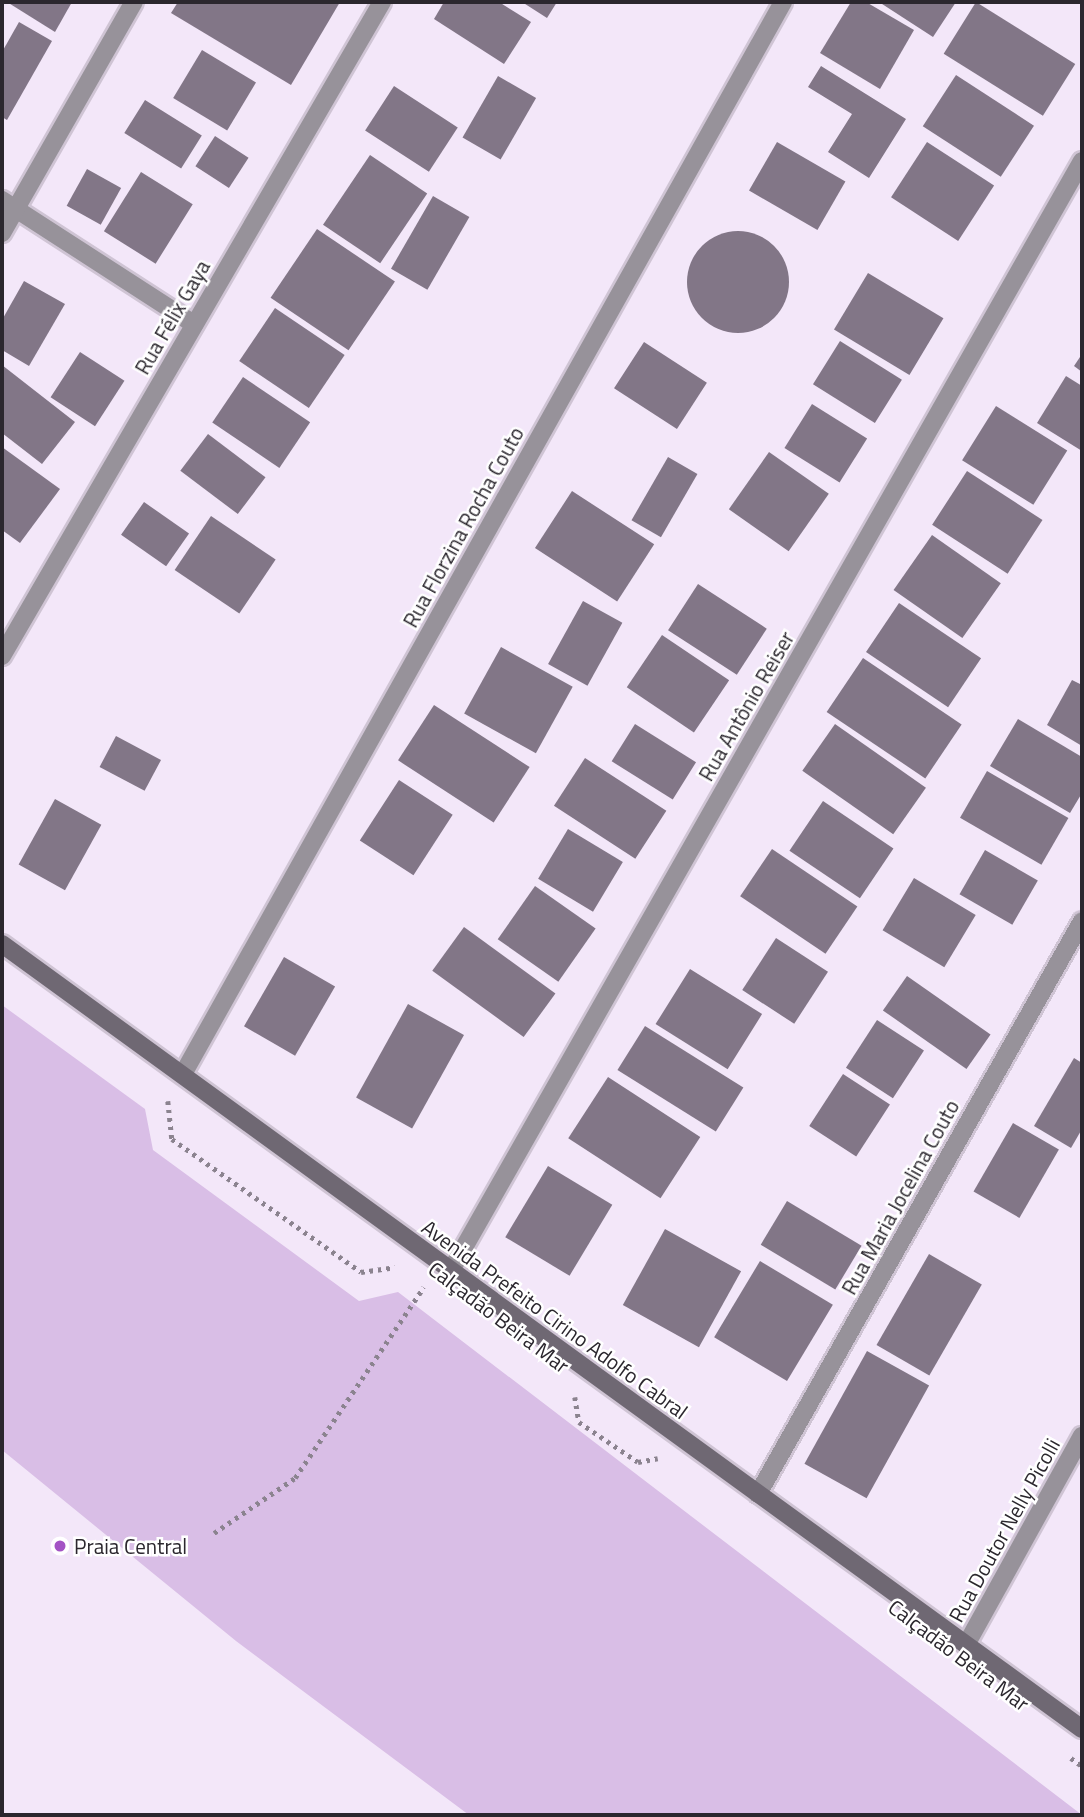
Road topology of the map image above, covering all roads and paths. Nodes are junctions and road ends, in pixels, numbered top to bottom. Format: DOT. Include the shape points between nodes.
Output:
graph roads {
  1 [pos="134,2"];
  2 [pos="382,2"];
  3 [pos="783,2"];
  4 [pos="1082,161"];
  5 [pos="9,204"];
  6 [pos="2,233"];
  7 [pos="194,324"];
  8 [pos="2,656"];
  9 [pos="1082,921"];
  10 [pos="2,944"];
  11 [pos="183,1074"];
  12 [pos="157,1090"];
  13 [pos="404,1265"];
  14 [pos="450,1272"];
  15 [pos="419,1277"];
  16 [pos="427,1282"];
  17 [pos="438,1290"];
  18 [pos="565,1386"];
  19 [pos="1082,1436"];
  20 [pos="667,1457"];
  21 [pos="758,1494"];
  22 [pos="214,1533"];
  23 [pos="966,1645"];
  24 [pos="1082,1729"];
  25 [pos="1060,1749"];
  26 [pos="1082,1766"];
  1 -- 5 [label="street"];
  2 -- 7 [label="street, Rua Félix Gaya"];
  3 -- 11 [label="street, Rua Florzina Rocha Couto"];
  4 -- 14 [label="street, Rua Antônio Reiser"];
  5 -- 6 [label="street"];
  5 -- 7 [label="street"];
  7 -- 8 [label="street, Rua Félix Gaya"];
  9 -- 21 [label="street, Rua Maria Jocelina Couto"];
  10 -- 11 [label="main road, Avenida Prefeito Cirino Adolfo Cabral"];
  11 -- 14 [label="main road, Avenida Prefeito Cirino Adolfo Cabral"];
  12 -- 13 [label="path, Calçadão Beira Mar" via="168,1098 172,1139 361,1272"];
  14 -- 21 [label="main road, Avenida Prefeito Cirino Adolfo Cabral"];
  15 -- 16 [label="path, Calçadão Beira Mar"];
  16 -- 17 [label="path, Calçadão Beira Mar"];
  16 -- 22 [label="path" via="295,1478"];
  18 -- 20 [label="path, Calçadão Beira Mar" via="574,1393 579,1422 638,1462"];
  19 -- 23 [label="street, Rua Doutor Nelly Picolli"];
  21 -- 23 [label="main road, Avenida Prefeito Cirino Adolfo Cabral"];
  23 -- 24 [label="main road, Avenida Prefeito Cirino Adolfo Cabral"];
  25 -- 26 [label="path"];
}
